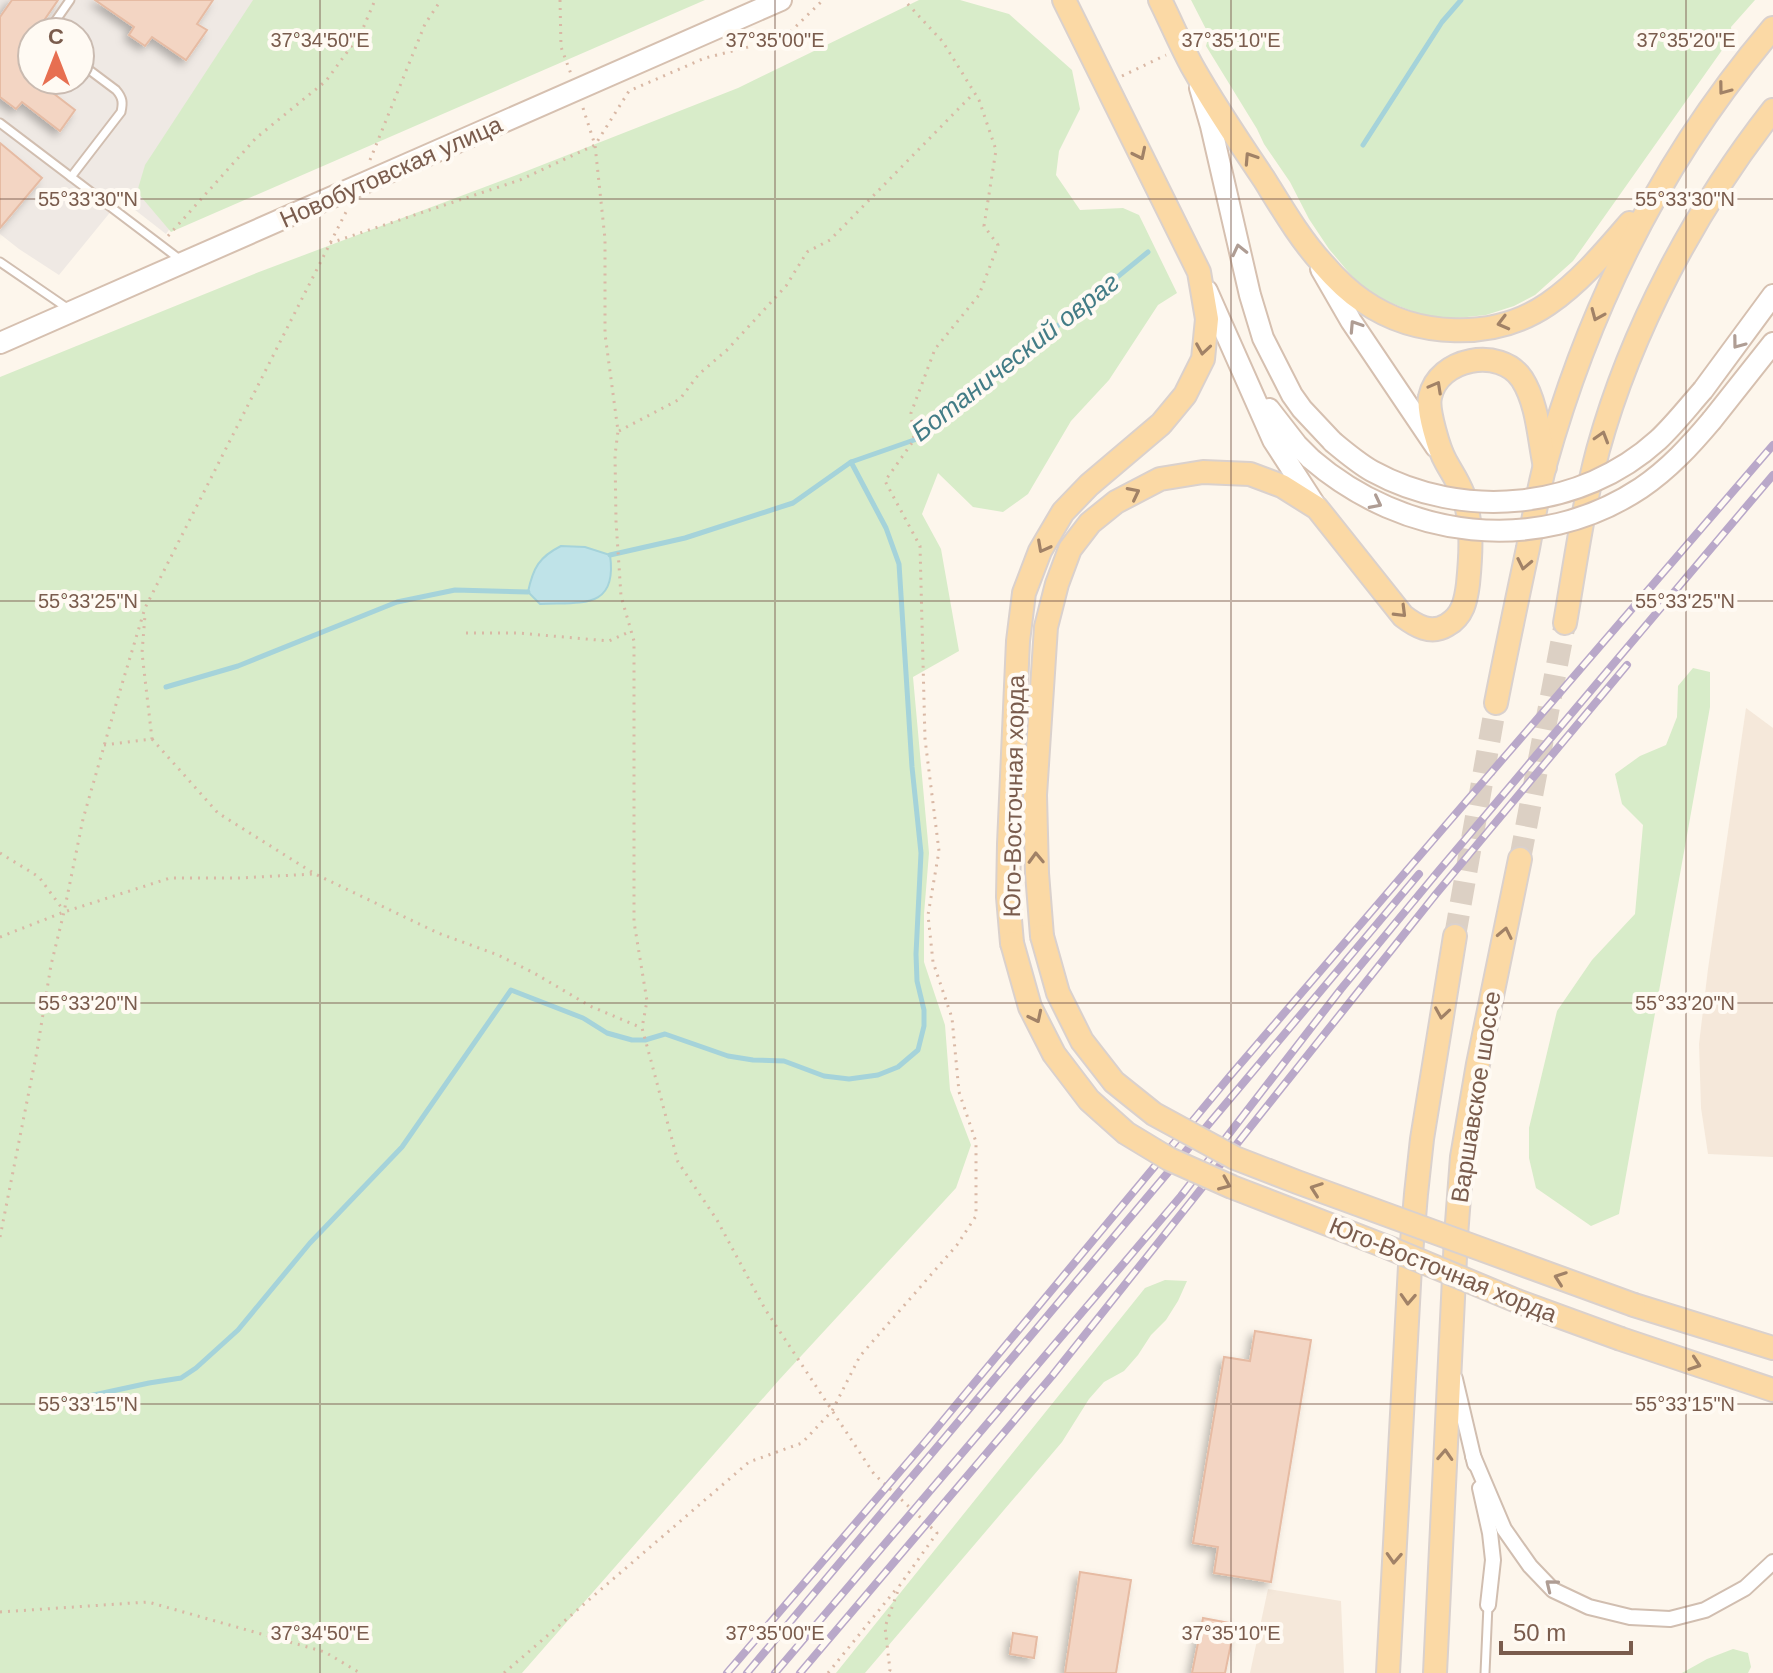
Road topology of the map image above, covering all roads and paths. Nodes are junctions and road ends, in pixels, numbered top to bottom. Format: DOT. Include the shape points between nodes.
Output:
graph roads {
  1 [pos="375,0"];
  2 [pos="441,0"];
  3 [pos="560,0"];
  4 [pos="781,0"];
  5 [pos="823,0"];
  6 [pos="904,0"];
  7 [pos="1160,0"];
  8 [pos="1066,6"];
  9 [pos="1773,28"];
  10 [pos="1188,55"];
  11 [pos="96,75"];
  12 [pos="1105,84"];
  13 [pos="577,90"];
  14 [pos="974,93"];
  15 [pos="1773,110"];
  16 [pos="0,123"];
  17 [pos="595,145"];
  18 [pos="71,177"];
  19 [pos="1664,182"];
  20 [pos="359,186"];
  21 [pos="330,243"];
  22 [pos="160,244"];
  23 [pos="1308,246"];
  24 [pos="0,262"];
  25 [pos="183,262"];
  26 [pos="1199,272"];
  27 [pos="1773,295"];
  28 [pos="71,311"];
  29 [pos="0,343"];
  30 [pos="1773,343"];
  31 [pos="1238,362"];
  32 [pos="618,431"];
  33 [pos="1445,461"];
  34 [pos="1545,467"];
  35 [pos="1317,508"];
  36 [pos="145,608"];
  37 [pos="1565,623"];
  38 [pos="631,631"];
  39 [pos="466,633"];
  40 [pos="1496,703"];
  41 [pos="152,739"];
  42 [pos="104,745"];
  43 [pos="0,853"];
  44 [pos="1520,859"];
  45 [pos="315,874"];
  46 [pos="64,912"];
  47 [pos="1455,936"];
  48 [pos="0,937"];
  49 [pos="642,1028"];
  50 [pos="0,1237"];
  51 [pos="1773,1348"];
  52 [pos="1450,1355"];
  53 [pos="1773,1390"];
  54 [pos="832,1411"];
  55 [pos="1473,1456"];
  56 [pos="1773,1562"];
  57 [pos="900,1585"];
  58 [pos="1488,1605"];
  59 [pos="0,1612"];
  60 [pos="889,1672"];
  61 [pos="360,1673"];
  62 [pos="504,1673"];
  63 [pos="828,1673"];
  64 [pos="1388,1673"];
  65 [pos="1435,1673"];
  66 [pos="1485,1673"];
  1 -- 22 [label="path" via="361,33 326,81 256,138"];
  2 -- 20 [label="path" via="425,24"];
  3 -- 13 [label="path" via="561,47"];
  4 -- 13 [label="street, Новобутовская улица"];
  5 -- 17 [label="path" via="784,38 705,58 629,91"];
  6 -- 14 [label="path" via="943,42"];
  7 -- 10 [label="main road"];
  8 -- 12 [label="main road, Юго-Восточная хорда"];
  9 -- 19 [label="main road, one-way" via="1720,94"];
  10 -- 12 [label="path"];
  23 -- 10 [label="main road, one-way"];
  27 -- 10 [label="street, one-way, bridge" via="1703,390 1663,434 1607,475 1559,494 1514,502 1471,501 1421,491 1373,471 1333,442 1292,395 1263,338 1211,126"];
  11 -- 18 [label="lane" via="116,90 121,112"];
  12 -- 26 [label="main road, Юго-Восточная хорда, one-way"];
  13 -- 17 [label="path"];
  13 -- 20 [label="street, Новобутовская улица"];
  14 -- 32 [label="path" via="830,240 807,252 786,286 680,399"];
  14 -- 54 [label="path" via="996,150 984,226 998,245 979,295 935,349 911,413 914,440 885,481 920,546 925,739 939,851 928,915 933,962 952,1018 959,1092 976,1142 976,1216 860,1356"];
  37 -- 15 [label="main road, one-way" via="1587,492 1624,373 1684,245"];
  16 -- 18 [label="lane"];
  17 -- 21 [label="path" via="520,180"];
  17 -- 32 [label="path" via="605,239 605,334"];
  18 -- 22 [label="lane"];
  19 -- 23 [label="main road, one-way" via="1569,287 1546,305 1503,325 1431,328 1385,314 1342,285"];
  19 -- 34 [label="main road, one-way" via="1599,311"];
  20 -- 21 [label="path"];
  20 -- 25 [label="street, Новобутовская улица"];
  21 -- 36 [label="path"];
  22 -- 25 [label="lane"];
  33 -- 23 [label="street, one-way" via="1351,321"];
  24 -- 28 [label="lane"];
  25 -- 28 [label="street, Новобутовская улица"];
  26 -- 31 [label="street"];
  26 -- 53 [label="main road, Юго-Восточная хорда, one-way, bridge" via="1207,319 1203,359 1185,395 1161,424 1063,512 1024,593 1008,897 1012,943 1030,1007 1054,1054 1089,1100 1126,1133 1169,1159 1517,1301"];
  28 -- 29 [label="street, Новобутовская улица"];
  31 -- 30 [label="street, one-way, bridge" via="1297,445 1358,493 1413,518 1468,530 1516,530 1567,521 1641,488 1671,465 1712,420"];
  31 -- 35 [label="street" via="1273,440"];
  32 -- 38 [label="path" via="616,532 621,596"];
  33 -- 34 [label="main road, Юго-Восточная хорда, one-way" via="1430,412 1433,387 1460,363 1487,360 1515,371 1522,380"];
  35 -- 33 [label="main road, Юго-Восточная хорда, one-way" via="1403,616 1424,629 1446,626 1463,608 1471,537 1463,495"];
  34 -- 40 [label="main road, one-way"];
  51 -- 35 [label="main road, Юго-Восточная хорда, one-way, bridge" via="1634,1305 1235,1158 1154,1114 1114,1082 1082,1041 1058,993 1042,936 1035,795 1046,627 1070,549 1116,502 1160,479 1203,472 1250,474"];
  36 -- 41 [label="path" via="142,653"];
  36 -- 42 [label="path"];
  38 -- 39 [label="path" via="609,641"];
  38 -- 49 [label="path" via="634,922 647,1001"];
  41 -- 42 [label="path"];
  41 -- 45 [label="path" via="218,813"];
  42 -- 46 [label="path"];
  43 -- 46 [label="path" via="39,877"];
  52 -- 44 [label="main road, Варшавское шоссе, one-way" via="1462,1157"];
  45 -- 46 [label="path" via="170,878"];
  45 -- 49 [label="path" via="438,933 498,955"];
  46 -- 48 [label="path"];
  46 -- 50 [label="path"];
  47 -- 64 [label="main road, Варшавское шоссе, one-way" via="1416,1194"];
  49 -- 54 [label="path" via="678,1162"];
  52 -- 55 [label="street"];
  65 -- 52 [label="main road, Варшавское шоссе, one-way"];
  54 -- 57 [label="path" via="874,1474 937,1533"];
  54 -- 62 [label="path" via="802,1443 749,1462"];
  56 -- 55 [label="street, one-way" via="1745,1588 1705,1610 1670,1619 1589,1607 1553,1590 1530,1566 1504,1529"];
  55 -- 58 [label="street" via="1493,1560"];
  57 -- 60 [label="path" via="885,1627"];
  57 -- 63 [label="path"];
  58 -- 66 [label="lane"];
  59 -- 61 [label="path" via="148,1602 325,1652"];
}
